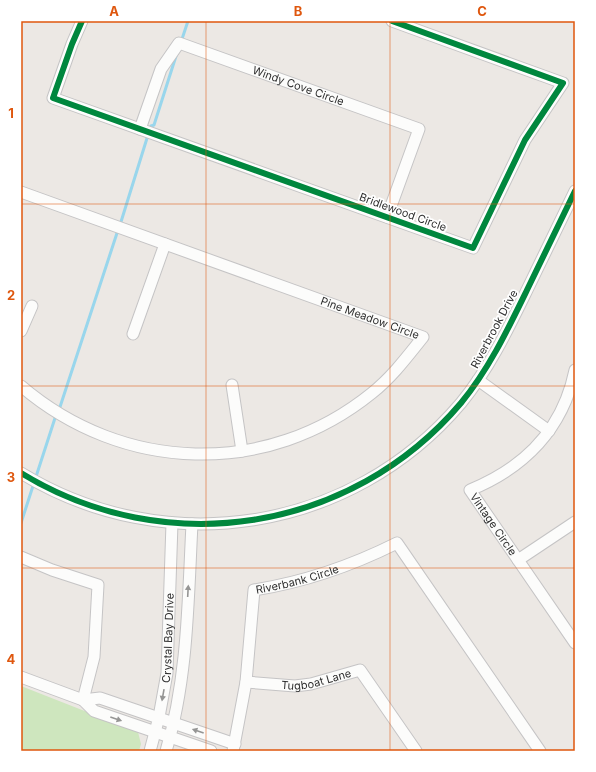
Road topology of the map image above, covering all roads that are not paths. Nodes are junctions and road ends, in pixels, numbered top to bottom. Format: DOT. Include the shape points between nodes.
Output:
graph roads {
  1 [pos="82,21"];
  2 [pos="392,21"];
  3 [pos="140,129"];
  4 [pos="575,191"];
  5 [pos="21,192"];
  6 [pos="387,217"];
  7 [pos="165,244"];
  8 [pos="32,306"];
  9 [pos="21,331"];
  10 [pos="133,334"];
  11 [pos="575,370"];
  12 [pos="478,380"];
  13 [pos="232,385"];
  14 [pos="21,386"];
  15 [pos="550,430"];
  16 [pos="242,451"];
  17 [pos="21,473"];
  18 [pos="575,522"];
  19 [pos="172,523"];
  20 [pos="192,524"];
  21 [pos="21,557"];
  22 [pos="518,560"];
  23 [pos="573,637"];
  24 [pos="21,677"];
  25 [pos="246,682"];
  26 [pos="83,700"];
  27 [pos="159,717"];
  28 [pos="174,723"];
  29 [pos="155,732"];
  30 [pos="170,737"];
  31 [pos="234,747"];
  32 [pos="150,751"];
  33 [pos="166,751"];
  34 [pos="210,751"];
  35 [pos="416,751"];
  36 [pos="540,751"];
  1 -- 3 [label="street, Bridlewood Circle" via="53,98"];
  2 -- 6 [label="street, Bridlewood Circle" via="563,82 525,140 473,248"];
  3 -- 6 [label="street, Bridlewood Circle"];
  3 -- 6 [label="street, Windy Cove Circle" via="162,69 179,43 419,129"];
  4 -- 12 [label="street, Riverbrook Drive" via="507,331"];
  5 -- 7 [label="street, Pine Meadow Circle"];
  7 -- 10 [label="street"];
  7 -- 16 [label="street, Pine Meadow Circle" via="423,337 390,376 350,409 304,434"];
  8 -- 9 [label="street"];
  11 -- 15 [label="street, Vintage Circle" via="567,398"];
  12 -- 15 [label="street"];
  12 -- 20 [label="street, Riverbrook Drive" via="440,425 418,445 401,459 357,486 303,509 274,516 221,524"];
  13 -- 16 [label="street"];
  14 -- 16 [label="street, Pine Meadow Circle" via="69,420 90,431 135,446 181,454"];
  15 -- 22 [label="street, Vintage Circle" via="521,461 503,474 470,490"];
  17 -- 19 [label="street, Riverbrook Drive" via="54,491 104,510"];
  18 -- 22 [label="street"];
  19 -- 20 [label="street, Riverbrook Drive"];
  19 -- 27 [label="street, Crystal Bay Drive, one-way" via="167,673"];
  28 -- 20 [label="street, Crystal Bay Drive, one-way" via="186,630"];
  21 -- 26 [label="street" via="98,585 94,657"];
  22 -- 23 [label="street, Vintage Circle"];
  24 -- 26 [label="street"];
  25 -- 31 [label="street, Riverbank Circle"];
  25 -- 35 [label="street, Tugboat Lane" via="295,686 360,670"];
  25 -- 36 [label="street, Riverbank Circle" via="254,590 338,570 397,543"];
  26 -- 27 [label="street, Riverbank Circle" via="100,698"];
  26 -- 29 [label="street, one-way" via="94,711"];
  27 -- 28 [label="street, Riverbank Circle"];
  27 -- 29 [label="street, Crystal Bay Drive"];
  28 -- 30 [label="street, Crystal Bay Drive"];
  31 -- 28 [label="street, Riverbank Circle, one-way"];
  29 -- 30 [label="street"];
  29 -- 32 [label="street, Crystal Bay Drive"];
  30 -- 33 [label="street, Crystal Bay Drive"];
  30 -- 34 [label="street"];
}
